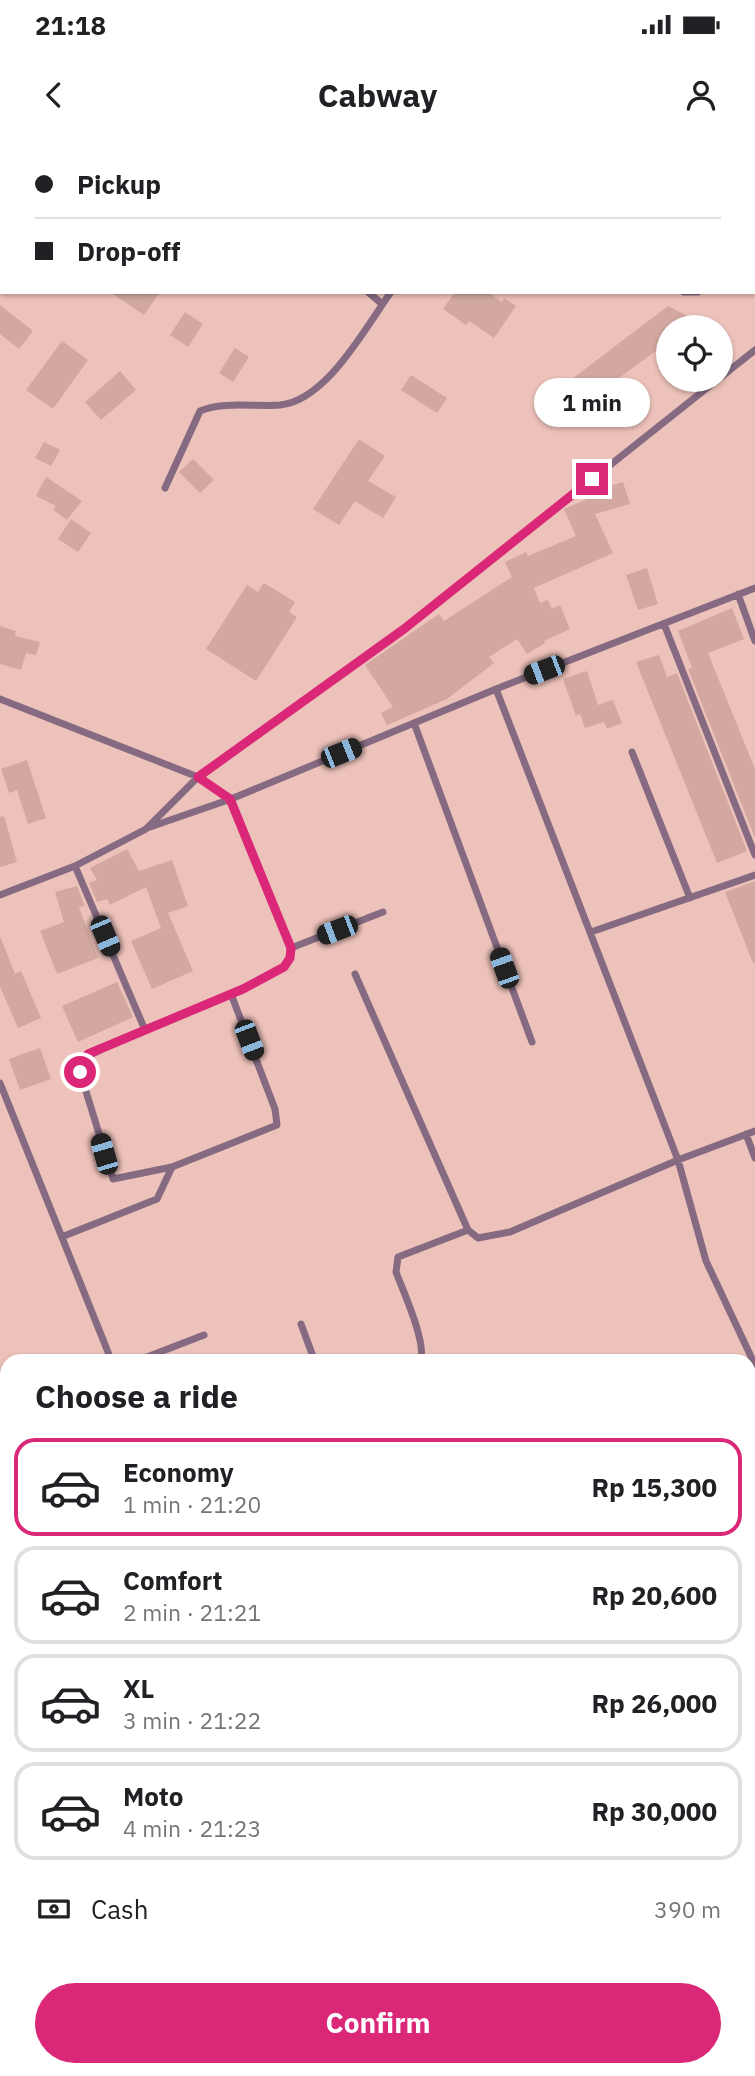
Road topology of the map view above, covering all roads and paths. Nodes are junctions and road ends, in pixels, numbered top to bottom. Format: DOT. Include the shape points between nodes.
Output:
graph roads {
  1 [pos="370,294"];
  2 [pos="390,294"];
  3 [pos="382,304"];
  4 [pos="755,350"];
  5 [pos="733,367"];
  6 [pos="701,392"];
  7 [pos="165,488"];
  8 [pos="755,588"];
  9 [pos="738,594"];
  10 [pos="664,624"];
  11 [pos="755,641"];
  12 [pos="496,689"];
  13 [pos="0,699"];
  14 [pos="414,723"];
  15 [pos="632,752"];
  16 [pos="198,777"];
  17 [pos="230,799"];
  18 [pos="146,829"];
  19 [pos="755,856"];
  20 [pos="75,866"];
  21 [pos="755,875"];
  22 [pos="0,895"];
  23 [pos="690,898"];
  24 [pos="383,912"];
  25 [pos="591,932"];
  26 [pos="291,948"];
  27 [pos="355,974"];
  28 [pos="231,994"];
  29 [pos="145,1030"];
  30 [pos="531,1042"];
  31 [pos="0,1083"];
  32 [pos="755,1131"];
  33 [pos="746,1135"];
  34 [pos="755,1158"];
  35 [pos="678,1160"];
  36 [pos="173,1167"];
  37 [pos="468,1230"];
  38 [pos="64,1237"];
  39 [pos="301,1324"];
  40 [pos="204,1335"];
  41 [pos="110,1354"];
  42 [pos="155,1354"];
  43 [pos="312,1354"];
  44 [pos="423,1354"];
  45 [pos="750,1354"];
  1 -- 3 [label="street"];
  2 -- 3 [label="street"];
  3 -- 7 [label="street" via="323,383 304,400 282,405 215,404 200,411"];
  4 -- 5 [label="street"];
  6 -- 16 [label="street" via="404,629"];
  8 -- 9 [label="street"];
  9 -- 10 [label="street"];
  9 -- 11 [label="street"];
  10 -- 12 [label="street"];
  10 -- 19 [label="street"];
  12 -- 14 [label="street"];
  12 -- 25 [label="street"];
  13 -- 16 [label="street"];
  14 -- 17 [label="street"];
  14 -- 30 [label="street"];
  15 -- 23 [label="street"];
  16 -- 17 [label="street"];
  16 -- 18 [label="street"];
  17 -- 18 [label="street"];
  17 -- 26 [label="street"];
  18 -- 20 [label="street"];
  20 -- 22 [label="street"];
  20 -- 29 [label="street"];
  21 -- 23 [label="street"];
  23 -- 25 [label="street"];
  24 -- 26 [label="street"];
  25 -- 35 [label="street"];
  26 -- 28 [label="street" via="284,967"];
  27 -- 37 [label="street"];
  28 -- 29 [label="street"];
  28 -- 36 [label="street" via="277,1125"];
  29 -- 36 [label="street" via="88,1054 79,1066 113,1179"];
  31 -- 38 [label="street"];
  32 -- 33 [label="street"];
  33 -- 34 [label="street"];
  33 -- 35 [label="street"];
  35 -- 37 [label="street" via="510,1232 478,1238"];
  35 -- 45 [label="street" via="706,1261"];
  36 -- 38 [label="street" via="157,1199"];
  37 -- 44 [label="street" via="398,1257 396,1262"];
  38 -- 41 [label="street"];
  39 -- 43 [label="street"];
  40 -- 42 [label="street"];
}
